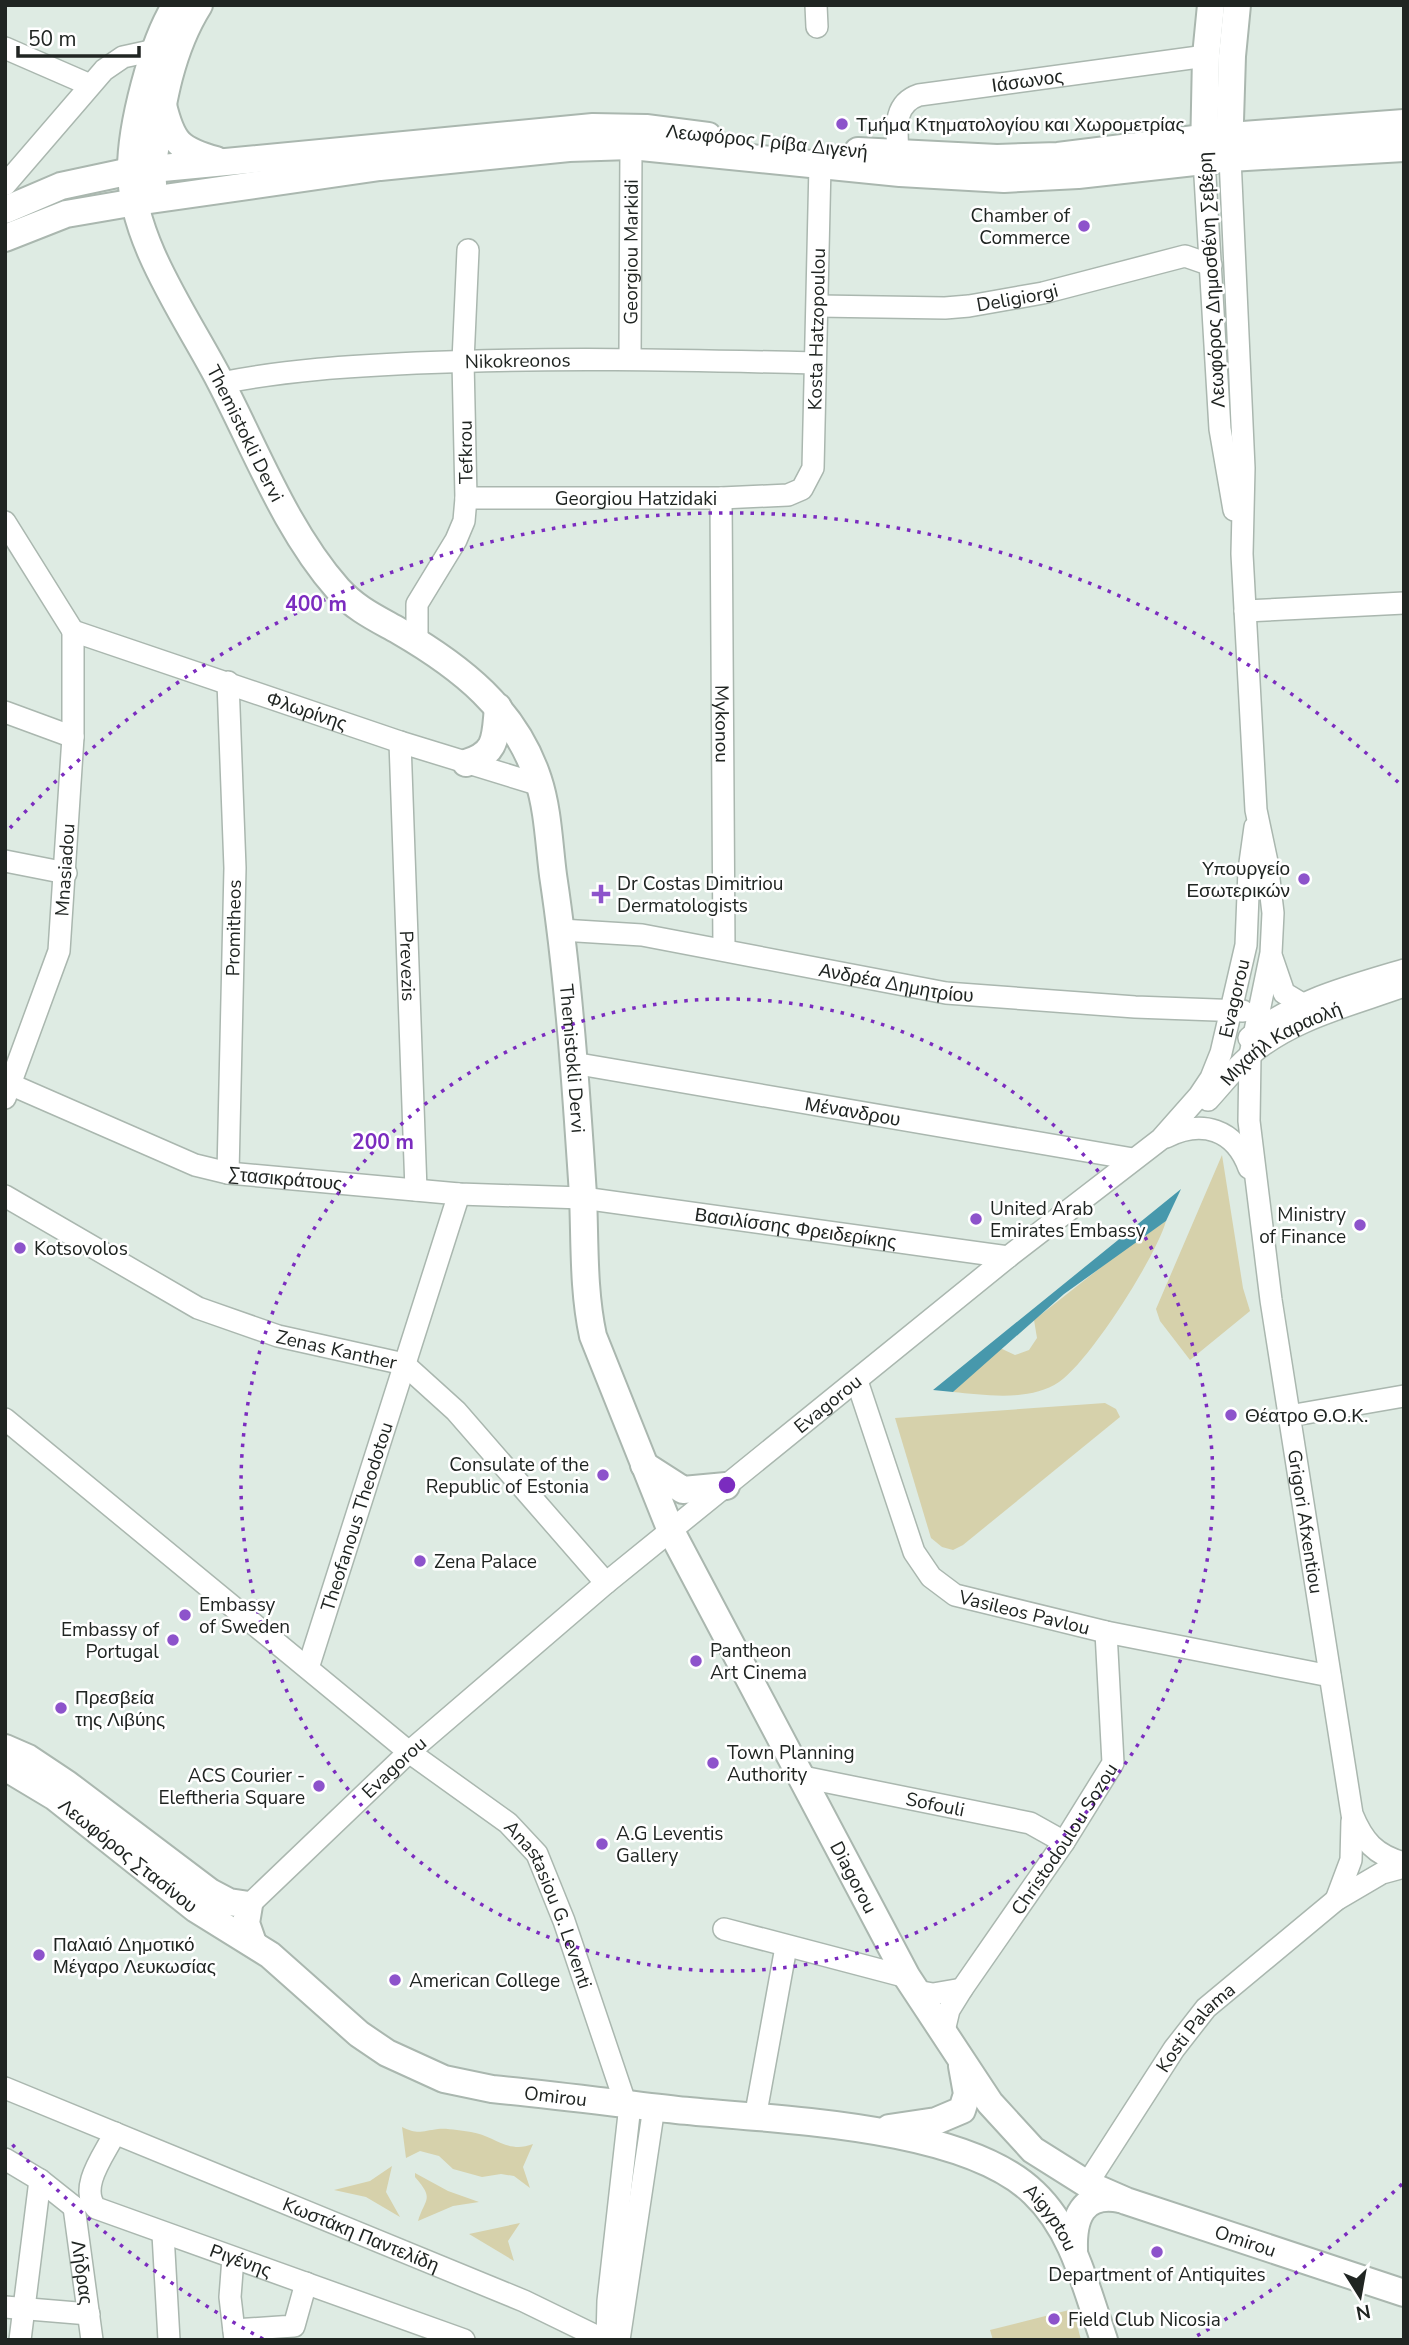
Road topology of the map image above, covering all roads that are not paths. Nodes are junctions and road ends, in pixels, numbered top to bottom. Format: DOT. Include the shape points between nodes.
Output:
graph roads {
  1 [pos="199,5"];
  2 [pos="816,5"];
  3 [pos="1212,5"];
  4 [pos="1237,5"];
  5 [pos="173,7"];
  6 [pos="817,27"];
  7 [pos="5,48"];
  8 [pos="155,50"];
  9 [pos="1206,56"];
  10 [pos="90,85"];
  11 [pos="163,103"];
  12 [pos="1404,123"];
  13 [pos="631,146"];
  14 [pos="1217,148"];
  15 [pos="1404,148"];
  16 [pos="898,154"];
  17 [pos="225,162"];
  18 [pos="820,165"];
  19 [pos="141,170"];
  20 [pos="5,185"];
  21 [pos="145,201"];
  22 [pos="5,210"];
  23 [pos="5,238"];
  24 [pos="468,250"];
  25 [pos="1211,265"];
  26 [pos="818,306"];
  27 [pos="630,359"];
  28 [pos="463,361"];
  29 [pos="815,363"];
  30 [pos="230,381"];
  31 [pos="802,489"];
  32 [pos="466,498"];
  33 [pos="721,498"];
  34 [pos="5,522"];
  35 [pos="1242,554"];
  36 [pos="1404,603"];
  37 [pos="1245,611"];
  38 [pos="73,631"];
  39 [pos="408,637"];
  40 [pos="228,682"];
  41 [pos="498,707"];
  42 [pos="5,712"];
  43 [pos="73,737"];
  44 [pos="400,742"];
  45 [pos="466,763"];
  46 [pos="540,785"];
  47 [pos="1257,821"];
  48 [pos="5,861"];
  49 [pos="66,873"];
  50 [pos="561,930"];
  51 [pos="724,949"];
  52 [pos="1269,961"];
  53 [pos="1404,970"];
  54 [pos="1404,986"];
  55 [pos="1304,1005"];
  56 [pos="1232,1012"];
  57 [pos="1251,1044"];
  58 [pos="573,1063"];
  59 [pos="1212,1077"];
  60 [pos="7,1088"];
  61 [pos="1168,1132"];
  62 [pos="1133,1159"];
  63 [pos="228,1173"];
  64 [pos="1255,1187"];
  65 [pos="416,1190"];
  66 [pos="459,1194"];
  67 [pos="5,1196"];
  68 [pos="583,1198"];
  69 [pos="1008,1257"];
  70 [pos="404,1364"];
  71 [pos="857,1381"];
  72 [pos="1404,1396"];
  73 [pos="1289,1416"];
  74 [pos="5,1419"];
  75 [pos="643,1464"];
  76 [pos="726,1486"];
  77 [pos="671,1531"];
  78 [pos="606,1583"];
  79 [pos="1106,1632"];
  80 [pos="308,1668"];
  81 [pos="1330,1676"];
  82 [pos="5,1748"];
  83 [pos="409,1752"];
  84 [pos="5,1767"];
  85 [pos="803,1777"];
  86 [pos="1352,1814"];
  87 [pos="1064,1842"];
  88 [pos="1404,1865"];
  89 [pos="1336,1900"];
  90 [pos="249,1905"];
  91 [pos="724,1929"];
  92 [pos="253,1943"];
  93 [pos="786,1947"];
  94 [pos="911,1984"];
  95 [pos="962,1989"];
  96 [pos="944,2031"];
  97 [pos="961,2061"];
  98 [pos="5,2088"];
  99 [pos="627,2104"];
  100 [pos="654,2107"];
  101 [pos="755,2118"];
  102 [pos="857,2130"];
  103 [pos="116,2133"];
  104 [pos="941,2144"];
  105 [pos="5,2159"];
  106 [pos="1011,2174"];
  107 [pos="40,2180"];
  108 [pos="1087,2184"];
  109 [pos="1126,2201"];
  110 [pos="74,2207"];
  111 [pos="96,2208"];
  112 [pos="163,2234"];
  113 [pos="1074,2255"];
  114 [pos="233,2258"];
  115 [pos="628,2278"];
  116 [pos="306,2283"];
  117 [pos="1404,2292"];
  118 [pos="608,2301"];
  119 [pos="14,2308"];
  120 [pos="89,2314"];
  121 [pos="567,2320"];
  122 [pos="234,2335"];
  123 [pos="462,2339"];
  124 [pos="20,2340"];
  125 [pos="92,2340"];
  126 [pos="169,2340"];
  127 [pos="606,2340"];
  128 [pos="619,2340"];
  129 [pos="635,2340"];
  130 [pos="1104,2340"];
  1 -- 11 [label="main road" via="185,27"];
  2 -- 6 [label="street"];
  3 -- 9 [label="main road, Λεωφόρος Δημοσθένη Σεβέρη"];
  4 -- 14 [label="main road, Λεωφόρος Δημοσθένη Σεβέρη"];
  5 -- 8 [label="main road"];
  7 -- 10 [label="street"];
  8 -- 10 [label="street" via="116,61"];
  8 -- 19 [label="main road" via="144,94"];
  9 -- 14 [label="main road, Λεωφόρος Δημοσθένη Σεβέρη"];
  9 -- 16 [label="street, Ιάσωνος" via="919,95 903,104 898,117"];
  10 -- 20 [label="street"];
  11 -- 17 [label="main road" via="172,134 183,148"];
  11 -- 19 [label="main road"];
  12 -- 14 [label="main road, Λεωφόρος Γρίβα Διγενή"];
  13 -- 18 [label="main road, Λεωφόρος Γρίβα Διγενή"];
  13 -- 21 [label="main road, Λεωφόρος Γρίβα Διγενή" via="380,167"];
  13 -- 27 [label="street, Georgiou Markidi"];
  14 -- 15 [label="main road, Λεωφόρος Γρίβα Διγενή"];
  14 -- 16 [label="main road, Λεωφόρος Γρίβα Διγενή" via="997,158"];
  14 -- 18 [label="main road, Λεωφόρος Γρίβα Διγενή" via="1078,175 1004,179"];
  14 -- 25 [label="street, Λεωφόρος Δημοσθένη Σεβέρη"];
  14 -- 35 [label="street, Λεωφόρος Δημοσθένη Σεβέρη" via="1243,455"];
  16 -- 17 [label="main road, Λεωφόρος Γρίβα Διγενή" via="606,127"];
  17 -- 19 [label="main road, Λεωφόρος Γρίβα Διγενή"];
  18 -- 26 [label="street, Kosta Hatzopoulou"];
  19 -- 21 [label="main road, Themistokli Dervi"];
  19 -- 22 [label="main road, Λεωφόρος Γρίβα Διγενή" via="61,186"];
  21 -- 23 [label="main road, Λεωφόρος Γρίβα Διγενή" via="66,214"];
  21 -- 30 [label="main road, Themistokli Dervi"];
  24 -- 28 [label="street, Tefkrou"];
  25 -- 26 [label="street, Deligiorgi" via="1185,256 1010,301 945,309"];
  25 -- 35 [label="street, Λεωφόρος Δημοσθένη Σεβέρη" via="1220,429"];
  26 -- 29 [label="street, Kosta Hatzopoulou"];
  27 -- 28 [label="street, Nikokreonos"];
  27 -- 29 [label="street, Nikokreonos"];
  28 -- 30 [label="street, Nikokreonos" via="327,368"];
  28 -- 32 [label="street, Tefkrou"];
  29 -- 31 [label="street, Kosta Hatzopoulou" via="813,468"];
  30 -- 39 [label="main road, Themistokli Dervi" via="331,551"];
  31 -- 33 [label="street, Georgiou Hatzidaki" via="788,495"];
  32 -- 33 [label="street, Georgiou Hatzidaki"];
  32 -- 39 [label="street, Tefkrou" via="462,527 417,604"];
  33 -- 51 [label="street, Mykonou"];
  34 -- 38 [label="street"];
  35 -- 37 [label="street, Λεωφόρος Δημοσθένη Σεβέρη"];
  36 -- 37 [label="street"];
  37 -- 47 [label="street, Λεωφόρος Δημοσθένη Σεβέρη"];
  38 -- 40 [label="street, Φλωρίνης"];
  38 -- 43 [label="street, Mnasiadou"];
  39 -- 41 [label="main road, Themistokli Dervi" via="463,675"];
  40 -- 44 [label="street, Φλωρίνης"];
  40 -- 63 [label="street, Promitheos" via="235,868"];
  41 -- 45 [label="main road" via="490,750"];
  41 -- 46 [label="main road, Themistokli Dervi" via="517,728"];
  42 -- 43 [label="street"];
  43 -- 49 [label="street, Mnasiadou"];
  44 -- 45 [label="street, Φλωρίνης"];
  44 -- 65 [label="street, Prevezis"];
  45 -- 46 [label="street, Φλωρίνης"];
  46 -- 50 [label="main road, Themistokli Dervi"];
  47 -- 52 [label="street, Grigori Afxentiou" via="1270,889"];
  47 -- 56 [label="street, Evagorou" via="1246,945"];
  48 -- 49 [label="street"];
  49 -- 60 [label="street, Mnasiadou" via="59,951"];
  50 -- 51 [label="street, Ανδρέα Δημητρίου" via="642,935"];
  50 -- 58 [label="main road, Themistokli Dervi"];
  51 -- 56 [label="street, Ανδρέα Δημητρίου" via="946,993"];
  52 -- 55 [label="street" via="1284,993"];
  52 -- 56 [label="street" via="1250,1004 1241,1013"];
  52 -- 57 [label="street, Grigori Afxentiou"];
  53 -- 55 [label="street, Μιχαήλ Καραολή"];
  54 -- 57 [label="street, Μιχαήλ Καραολή"];
  55 -- 57 [label="street, Μιχαήλ Καραολή"];
  56 -- 59 [label="street, Evagorou"];
  57 -- 59 [label="street, Μιχαήλ Καραολή"];
  57 -- 61 [label="street, Μιχαήλ Καραολή" via="1199,1108"];
  57 -- 64 [label="street, Grigori Afxentiou" via="1247,1099"];
  58 -- 62 [label="street, Μένανδρου"];
  58 -- 68 [label="main road, Themistokli Dervi"];
  59 -- 61 [label="street, Evagorou"];
  60 -- 63 [label="street, Στασικράτους" via="194,1165"];
  61 -- 62 [label="street, Evagorou"];
  61 -- 64 [label="street" via="1197,1127 1220,1130 1243,1155"];
  62 -- 69 [label="street, Evagorou"];
  63 -- 65 [label="street, Στασικράτους"];
  64 -- 73 [label="street, Grigori Afxentiou"];
  65 -- 66 [label="street, Στασικράτους"];
  66 -- 68 [label="street, Στασικράτους"];
  66 -- 70 [label="street, Theofanous Theodotou"];
  67 -- 70 [label="street, Zenas Kanther" via="198,1308 278,1336"];
  68 -- 69 [label="street, Βασιλίσσης Φρειδερίκης"];
  68 -- 75 [label="main road, Themistokli Dervi" via="593,1336"];
  69 -- 71 [label="street, Evagorou"];
  70 -- 78 [label="street, Zenas Kanther" via="456,1411"];
  70 -- 80 [label="street, Theofanous Theodotou"];
  71 -- 76 [label="street, Evagorou"];
  71 -- 79 [label="street, Vasileos Pavlou" via="915,1552 931,1577 955,1595"];
  72 -- 73 [label="street"];
  73 -- 81 [label="street, Grigori Afxentiou"];
  74 -- 80 [label="street, Anastasiou G. Leventi"];
  75 -- 76 [label="main road" via="683,1490"];
  75 -- 77 [label="main road, Themistokli Dervi"];
  76 -- 77 [label="street, Evagorou"];
  77 -- 78 [label="street, Evagorou"];
  77 -- 85 [label="main road, Diagorou"];
  78 -- 83 [label="street, Evagorou"];
  79 -- 81 [label="street, Vasileos Pavlou"];
  79 -- 87 [label="street, Christodoulou Sozou" via="1113,1763"];
  80 -- 83 [label="street, Anastasiou G. Leventi"];
  81 -- 86 [label="street, Grigori Afxentiou"];
  82 -- 90 [label="main road, Λεωφόρος Στασίνου" via="66,1784 210,1892"];
  83 -- 90 [label="street, Evagorou"];
  83 -- 99 [label="street, Anastasiou G. Leventi" via="508,1823 537,1854"];
  84 -- 92 [label="main road, Λεωφόρος Στασίνου" via="55,1797 196,1909"];
  85 -- 87 [label="street, Sofouli" via="1030,1823"];
  85 -- 94 [label="main road, Diagorou"];
  86 -- 88 [label="street, Grigori Afxentiou" via="1369,1846"];
  86 -- 89 [label="street" via="1351,1860"];
  87 -- 95 [label="street, Christodoulou Sozou"];
  88 -- 89 [label="street, Kosti Palama"];
  89 -- 108 [label="street, Kosti Palama" via="1190,2026"];
  90 -- 92 [label="main road" via="246,1923"];
  91 -- 93 [label="street"];
  92 -- 99 [label="main road, Omirou" via="359,2034 416,2067 444,2079 492,2089"];
  93 -- 94 [label="street"];
  93 -- 101 [label="street"];
  94 -- 95 [label="street" via="944,1993"];
  94 -- 96 [label="main road, Diagorou"];
  95 -- 96 [label="street, Christodoulou Sozou" via="949,2010"];
  96 -- 97 [label="main road, Diagorou"];
  97 -- 102 [label="main road" via="967,2094 966,2104 956,2115 908,2126"];
  97 -- 108 [label="main road, Diagorou" via="990,2103 1034,2150"];
  98 -- 103 [label="street, Kωστάκη Παντελίδη"];
  99 -- 100 [label="main road, Omirou"];
  99 -- 118 [label="street, Anastasiou G. Leventi" via="628,2137"];
  100 -- 101 [label="main road, Omirou"];
  100 -- 115 [label="street"];
  101 -- 102 [label="main road, Omirou"];
  102 -- 104 [label="main road, Omirou"];
  103 -- 111 [label="street" via="90,2185"];
  103 -- 121 [label="street, Kωστάκη Παντελίδη"];
  104 -- 106 [label="main road, Aigyptou" via="981,2157"];
  105 -- 107 [label="street"];
  106 -- 108 [label="main road" via="1042,2184"];
  106 -- 113 [label="main road, Aigyptou" via="1056,2218"];
  107 -- 110 [label="street"];
  107 -- 119 [label="street"];
  108 -- 109 [label="main road, Omirou"];
  109 -- 113 [label="main road" via="1102,2198 1082,2210 1074,2223"];
  109 -- 117 [label="main road, Omirou"];
  110 -- 111 [label="street, Ριγένης"];
  110 -- 120 [label="street, Λήδρας"];
  111 -- 112 [label="street, Ριγένης"];
  112 -- 114 [label="street, Ριγένης"];
  112 -- 126 [label="street"];
  113 -- 130 [label="main road, Aigyptou"];
  114 -- 116 [label="street, Ριγένης"];
  114 -- 122 [label="street" via="230,2297"];
  115 -- 128 [label="street"];
  115 -- 129 [label="street"];
  116 -- 122 [label="street" via="294,2326"];
  116 -- 123 [label="street, Ριγένης"];
  118 -- 121 [label="street" via="588,2315"];
  118 -- 127 [label="street, Anastasiou G. Leventi"];
  119 -- 120 [label="street"];
  119 -- 124 [label="street"];
  120 -- 125 [label="street, Λήδρας"];
  121 -- 127 [label="street, Kωστάκη Παντελίδη"];
}
